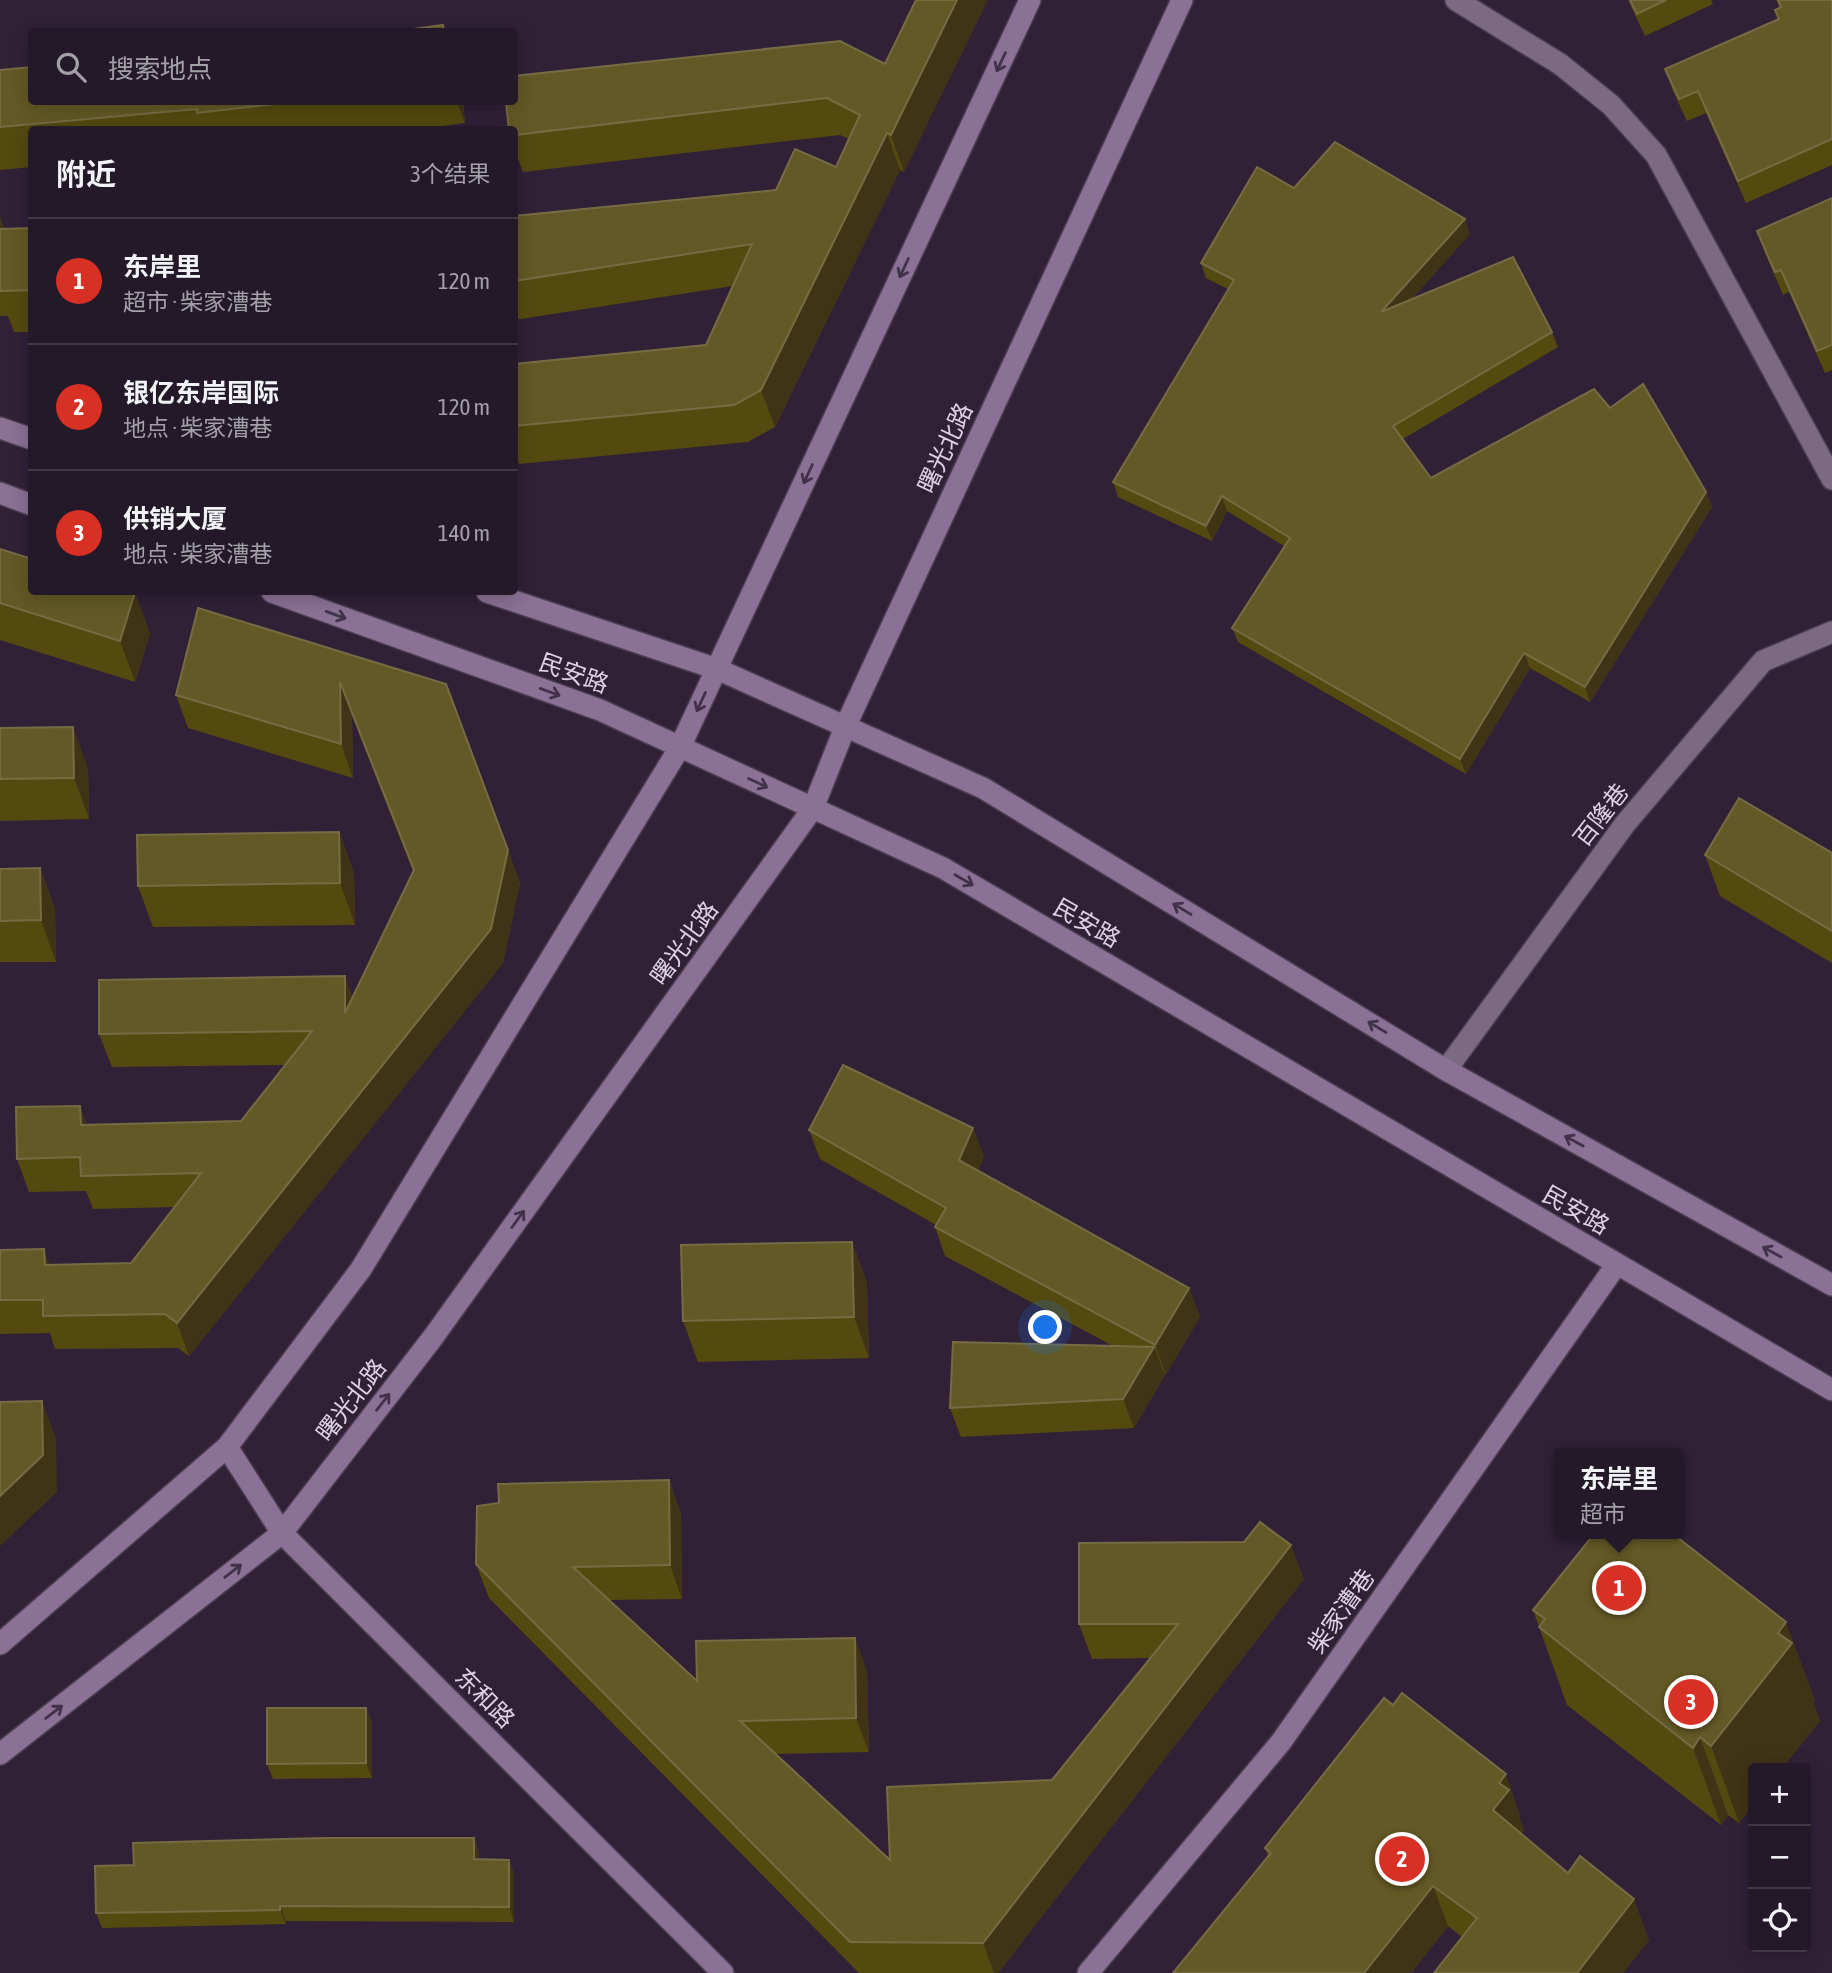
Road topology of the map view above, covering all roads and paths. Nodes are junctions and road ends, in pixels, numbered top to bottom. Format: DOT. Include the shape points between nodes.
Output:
graph roads {
  1 [pos="1030,0"];
  2 [pos="1182,0"];
  3 [pos="1456,0"];
  4 [pos="0,428"];
  5 [pos="28,438"];
  6 [pos="1832,479"];
  7 [pos="0,493"];
  8 [pos="28,504"];
  9 [pos="280,595"];
  10 [pos="496,595"];
  11 [pos="1832,632"];
  12 [pos="716,669"];
  13 [pos="846,725"];
  14 [pos="680,747"];
  15 [pos="813,808"];
  16 [pos="1446,1070"];
  17 [pos="1617,1264"];
  18 [pos="1832,1285"];
  19 [pos="1832,1390"];
  20 [pos="228,1447"];
  21 [pos="282,1533"];
  22 [pos="0,1644"];
  23 [pos="0,1754"];
  24 [pos="723,1973"];
  25 [pos="1088,1973"];
  1 -- 12 [label="main road, one-way"];
  2 -- 13 [label="main road, 曙光北路"];
  3 -- 6 [label="street" via="1560,64 1611,104 1656,155"];
  4 -- 5 [label="main road"];
  7 -- 8 [label="main road"];
  9 -- 14 [label="main road, 民安路, one-way" via="600,710"];
  10 -- 12 [label="main road, 民安路"];
  11 -- 16 [label="street, 百隆巷" via="1763,661 1626,824"];
  12 -- 13 [label="main road, 民安路"];
  12 -- 14 [label="main road, one-way"];
  13 -- 15 [label="main road, 曙光北路"];
  16 -- 13 [label="main road, 民安路, one-way" via="983,788"];
  14 -- 15 [label="main road, 民安路, one-way"];
  14 -- 20 [label="main road" via="361,1269"];
  15 -- 17 [label="main road, 民安路, one-way" via="943,868"];
  21 -- 15 [label="main road, 曙光北路, one-way" via="434,1336"];
  18 -- 16 [label="main road, 民安路, one-way"];
  17 -- 19 [label="main road, 民安路"];
  17 -- 25 [label="main road, 柴家漕巷" via="1281,1742"];
  20 -- 21 [label="main road, 东和路"];
  20 -- 22 [label="main road"];
  23 -- 21 [label="main road, 曙光北路, one-way"];
  21 -- 24 [label="main road, 东和路"];
}
